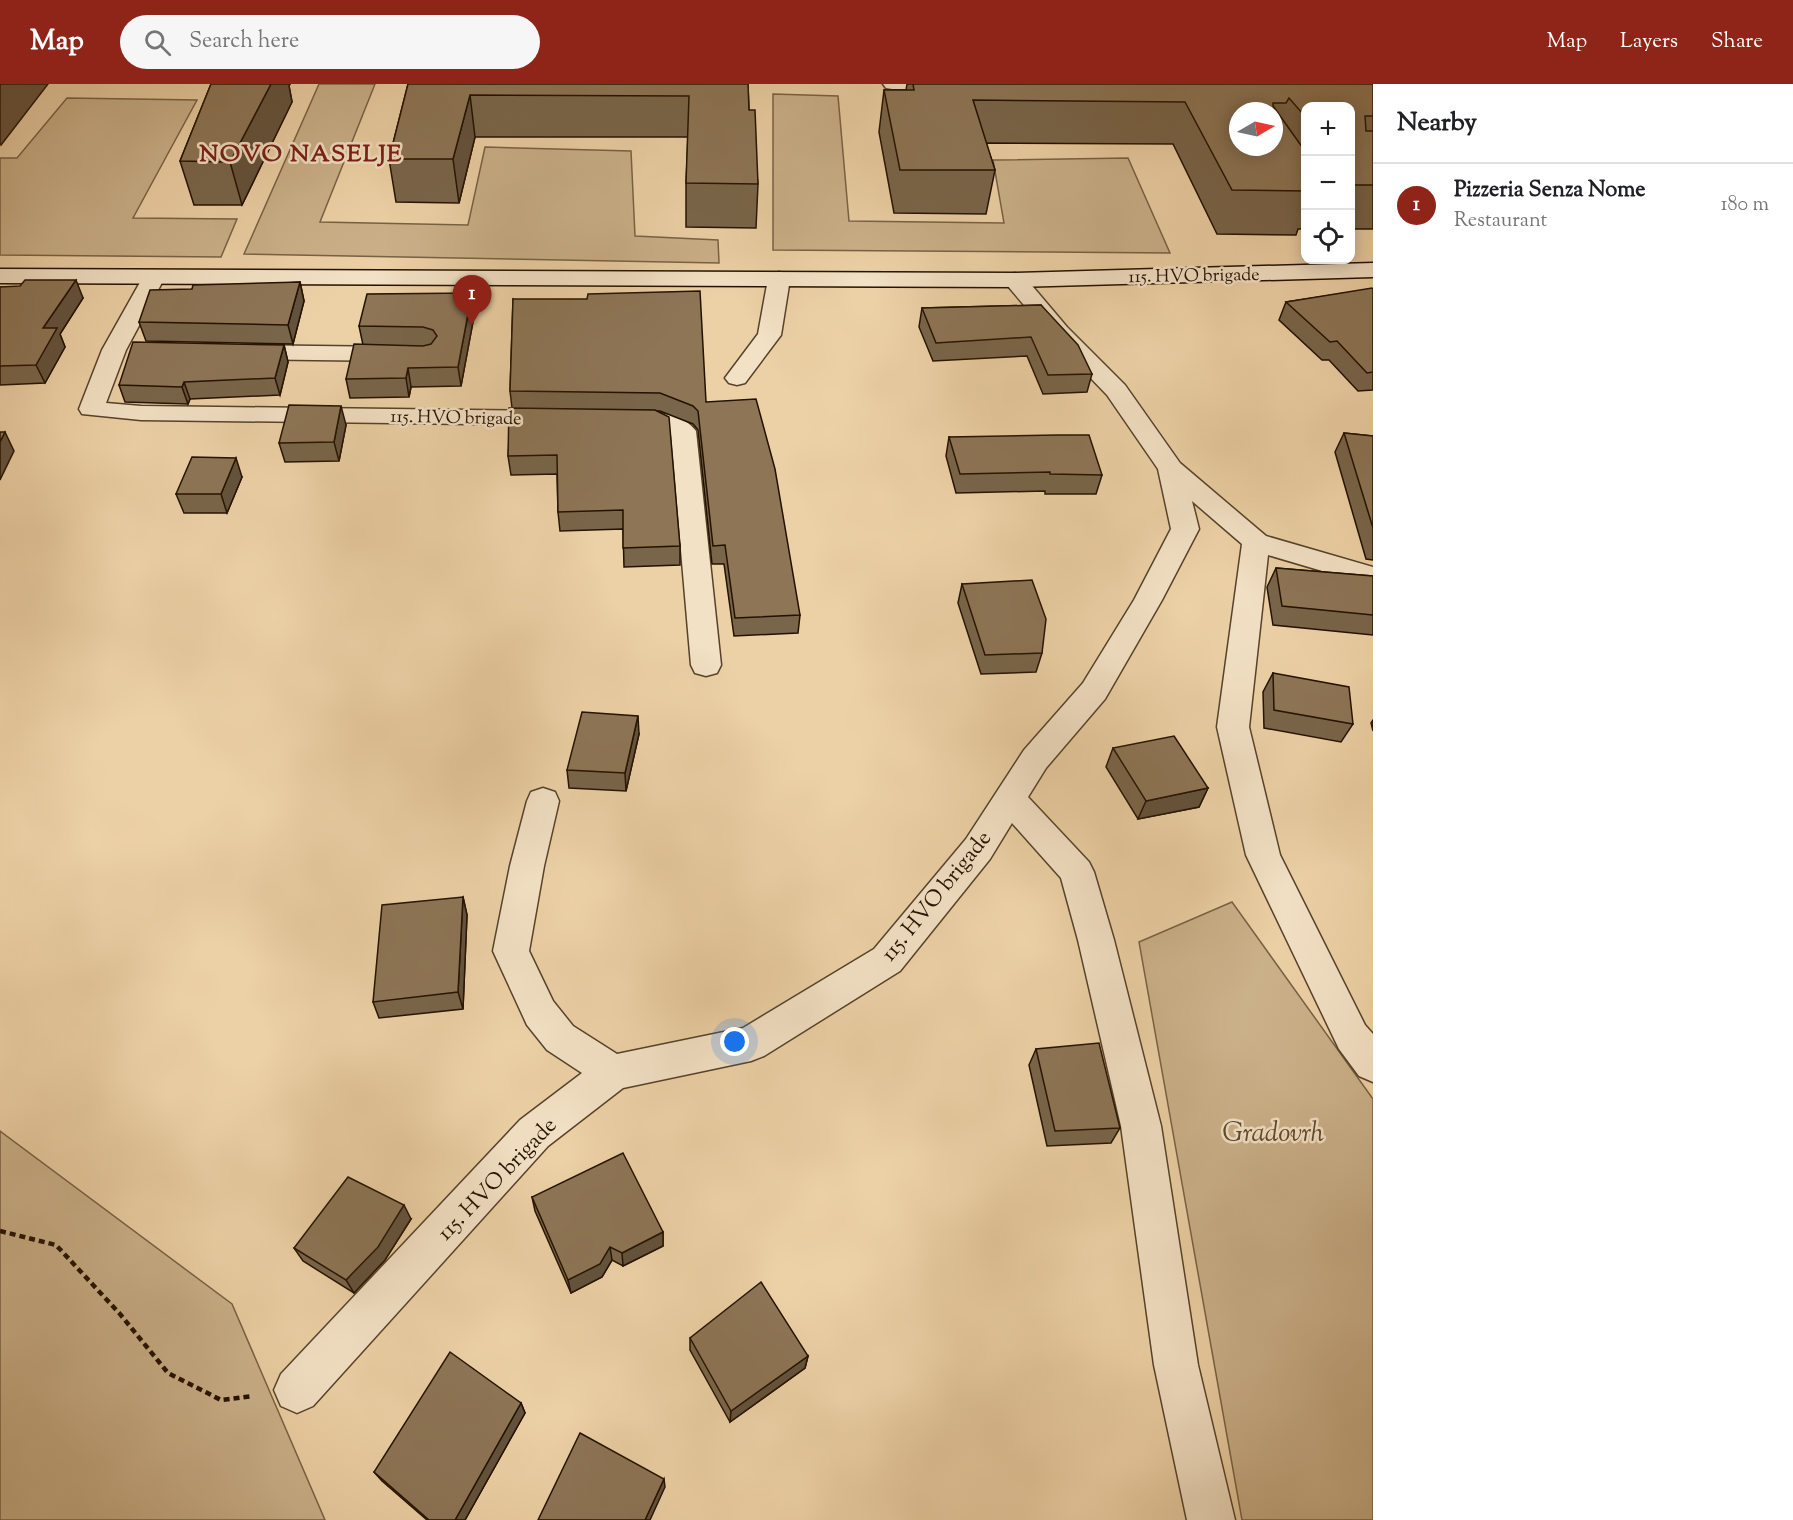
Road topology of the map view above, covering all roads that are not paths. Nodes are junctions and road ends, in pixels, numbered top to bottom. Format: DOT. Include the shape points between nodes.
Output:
graph roads {
  1 [pos="892,84"];
  2 [pos="963,86"];
  3 [pos="1358,267"];
  4 [pos="0,276"];
  5 [pos="154,277"];
  6 [pos="779,279"];
  7 [pos="1015,280"];
  8 [pos="218,352"];
  9 [pos="415,354"];
  10 [pos="738,378"];
  11 [pos="1171,469"];
  12 [pos="1256,542"];
  13 [pos="1373,577"];
  14 [pos="706,665"];
  15 [pos="1009,798"];
  16 [pos="543,801"];
  17 [pos="1373,1064"];
  18 [pos="613,1072"];
  19 [pos="297,1390"];
  20 [pos="1212,1520"];
  1 -- 2 [label="street"];
  3 -- 7 [label="street, 115. HVO brigade"];
  4 -- 5 [label="street, 115. HVO brigade"];
  5 -- 6 [label="street, 115. HVO brigade"];
  5 -- 14 [label="street, 115. HVO brigade" via="126,350 91,409 141,413 660,420 683,431"];
  6 -- 7 [label="street, 115. HVO brigade"];
  6 -- 10 [label="street" via="769,335"];
  7 -- 11 [label="street, 115. HVO brigade" via="1116,390"];
  8 -- 9 [label="street"];
  11 -- 12 [label="street, 115. HVO brigade"];
  11 -- 15 [label="street, 115. HVO brigade" via="1185,529 1094,691 1035,759"];
  12 -- 13 [label="street"];
  12 -- 17 [label="street" via="1233,727 1263,855 1352,1037"];
  15 -- 18 [label="street, 115. HVO brigade" via="978,849 887,960 751,1044"];
  15 -- 20 [label="street" via="1077,872 1142,1126 1176,1365"];
  16 -- 18 [label="street" via="511,951 540,1013 560,1038"];
  18 -- 19 [label="street, 115. HVO brigade" via="534,1133"];
}
